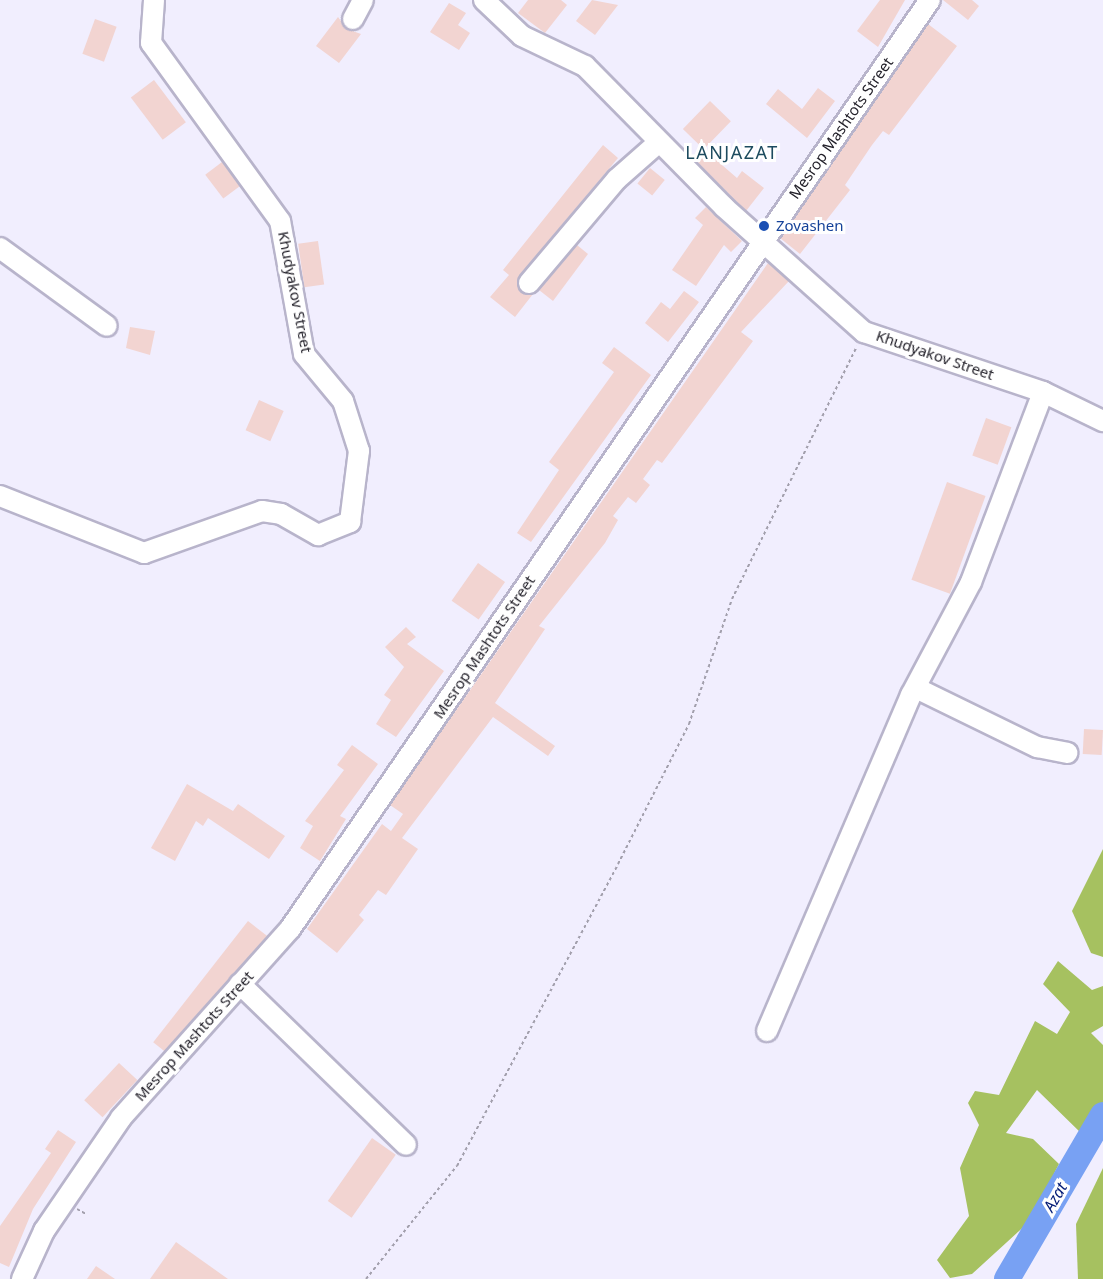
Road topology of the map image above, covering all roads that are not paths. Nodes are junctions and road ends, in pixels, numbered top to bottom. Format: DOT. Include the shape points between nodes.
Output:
graph roads {
  1 [pos="154,0"];
  2 [pos="363,0"];
  3 [pos="484,0"];
  4 [pos="930,0"];
  5 [pos="353,19"];
  6 [pos="659,142"];
  7 [pos="764,238"];
  8 [pos="0,248"];
  9 [pos="529,283"];
  10 [pos="107,326"];
  11 [pos="1043,392"];
  12 [pos="1103,421"];
  13 [pos="0,496"];
  14 [pos="916,688"];
  15 [pos="1067,753"];
  16 [pos="240,984"];
  17 [pos="767,1031"];
  18 [pos="406,1145"];
  19 [pos="22,1279"];
  1 -- 13 [label="street, Khudyakov Street" via="151,43 280,221 304,354 343,401 359,450 350,522 318,535 281,514 262,511 144,553"];
  2 -- 5 [label="street"];
  3 -- 6 [label="street, Khudyakov Street" via="522,36 585,66"];
  4 -- 7 [label="street, Mesrop Mashtots Street"];
  6 -- 7 [label="street, Khudyakov Street" via="724,207"];
  6 -- 9 [label="street" via="617,179"];
  7 -- 11 [label="street, Khudyakov Street" via="864,332"];
  7 -- 16 [label="street, Mesrop Mashtots Street" via="290,929"];
  8 -- 10 [label="street"];
  11 -- 12 [label="street, Khudyakov Street"];
  11 -- 14 [label="street" via="971,582"];
  14 -- 15 [label="street" via="1037,747"];
  14 -- 17 [label="street"];
  16 -- 18 [label="street"];
  16 -- 19 [label="street, Mesrop Mashtots Street" via="121,1118 44,1231"];
}
